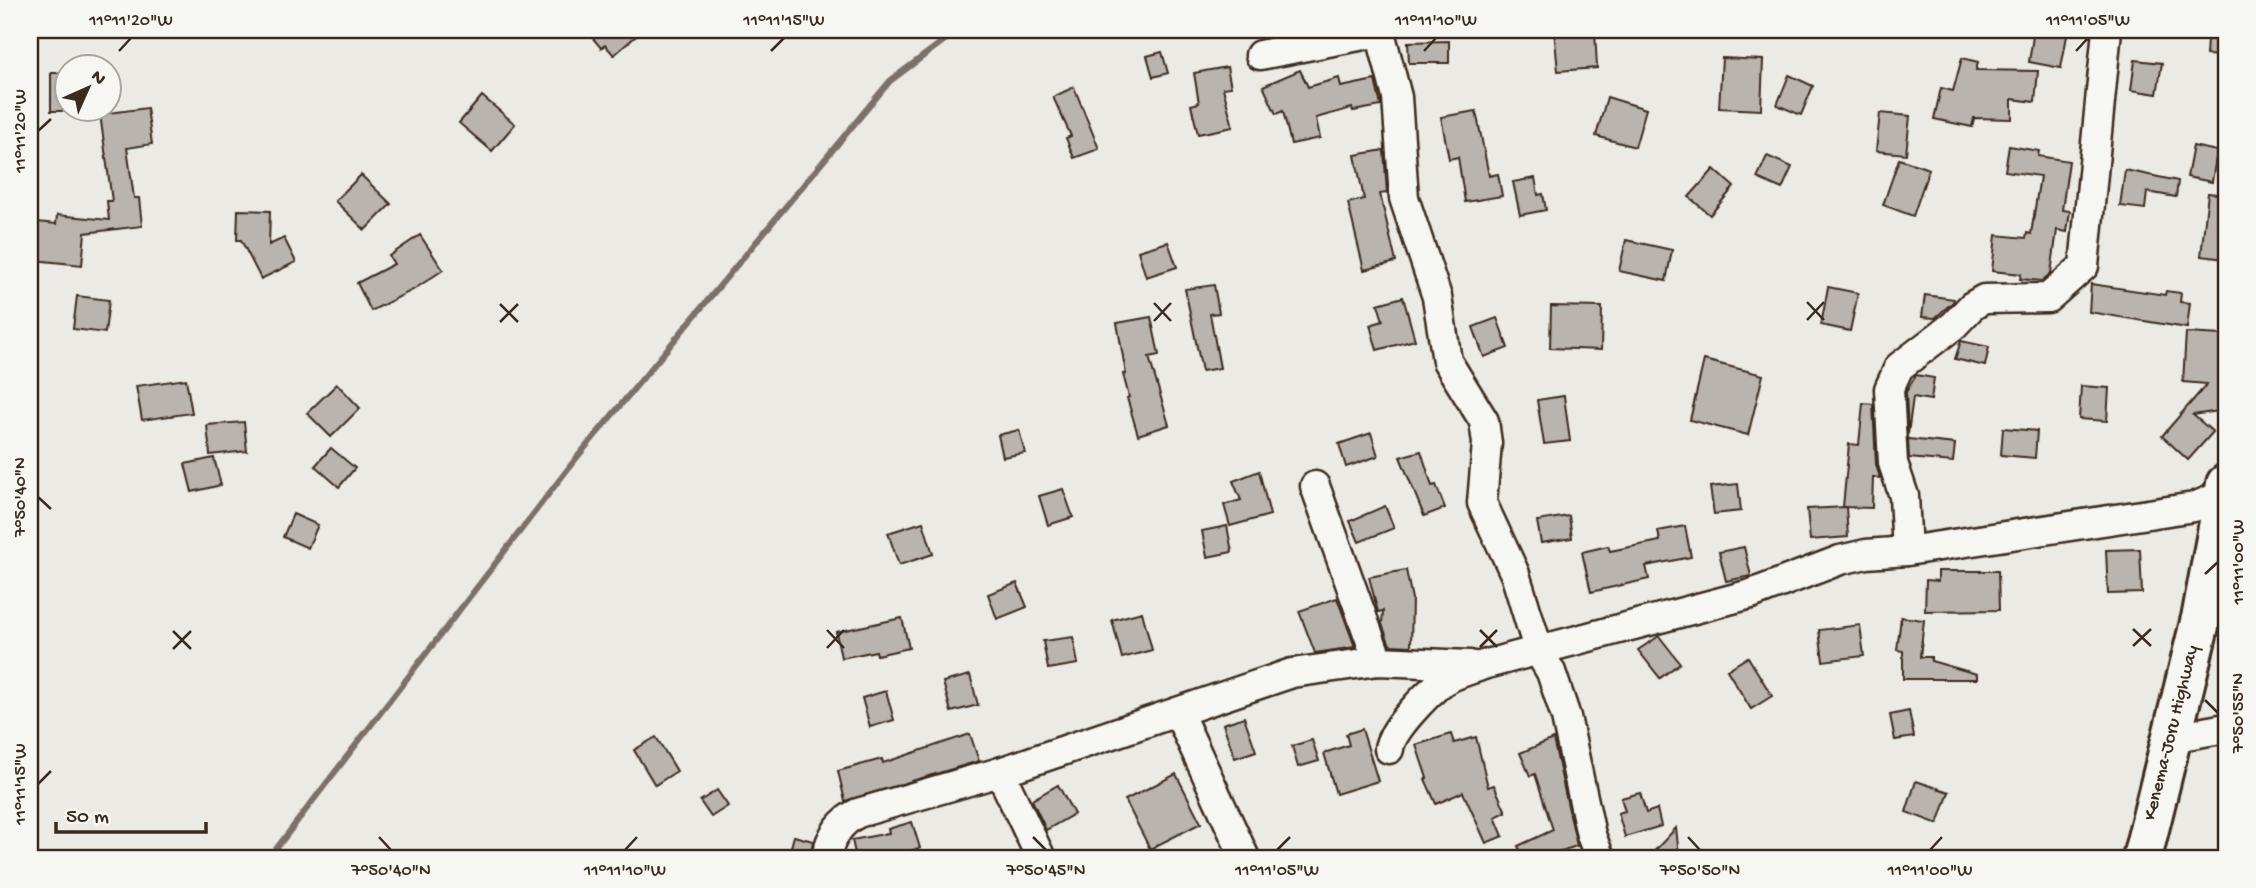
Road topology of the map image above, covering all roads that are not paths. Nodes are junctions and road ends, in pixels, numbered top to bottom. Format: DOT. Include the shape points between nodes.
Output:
graph roads {
  1 [pos="2107,30"];
  2 [pos="1260,55"];
  3 [pos="1315,486"];
  4 [pos="2225,489"];
  5 [pos="1907,551"];
  6 [pos="1539,652"];
  7 [pos="1378,662"];
  8 [pos="1483,665"];
  9 [pos="1178,712"];
  10 [pos="2226,728"];
  11 [pos="2170,738"];
  12 [pos="1388,749"];
  13 [pos="1000,772"];
  14 [pos="826,858"];
  15 [pos="1041,858"];
  16 [pos="1245,858"];
  17 [pos="1600,858"];
  18 [pos="2142,858"];
  1 -- 5 [label="street" via="2084,266 2048,298 1984,299 1972,306 1899,367 1889,389 1893,463 1904,496"];
  2 -- 6 [label="street" via="1380,32 1397,97 1408,214 1437,297 1447,361 1484,421 1487,443 1482,503 1515,573"];
  3 -- 7 [label="street"];
  4 -- 5 [label="street" via="2194,507"];
  4 -- 11 [label="highway, Kenema-Joru Highway" via="2202,614"];
  5 -- 6 [label="street" via="1840,560 1751,594"];
  6 -- 8 [label="street"];
  6 -- 17 [label="street" via="1551,672 1566,718"];
  7 -- 8 [label="street"];
  7 -- 9 [label="street" via="1292,673"];
  8 -- 12 [label="street" via="1444,680 1398,728"];
  9 -- 13 [label="street"];
  9 -- 16 [label="street"];
  10 -- 11 [label="street"];
  11 -- 18 [label="highway, Kenema-Joru Highway"];
  13 -- 14 [label="street" via="847,818 832,836"];
  13 -- 15 [label="street"];
}
